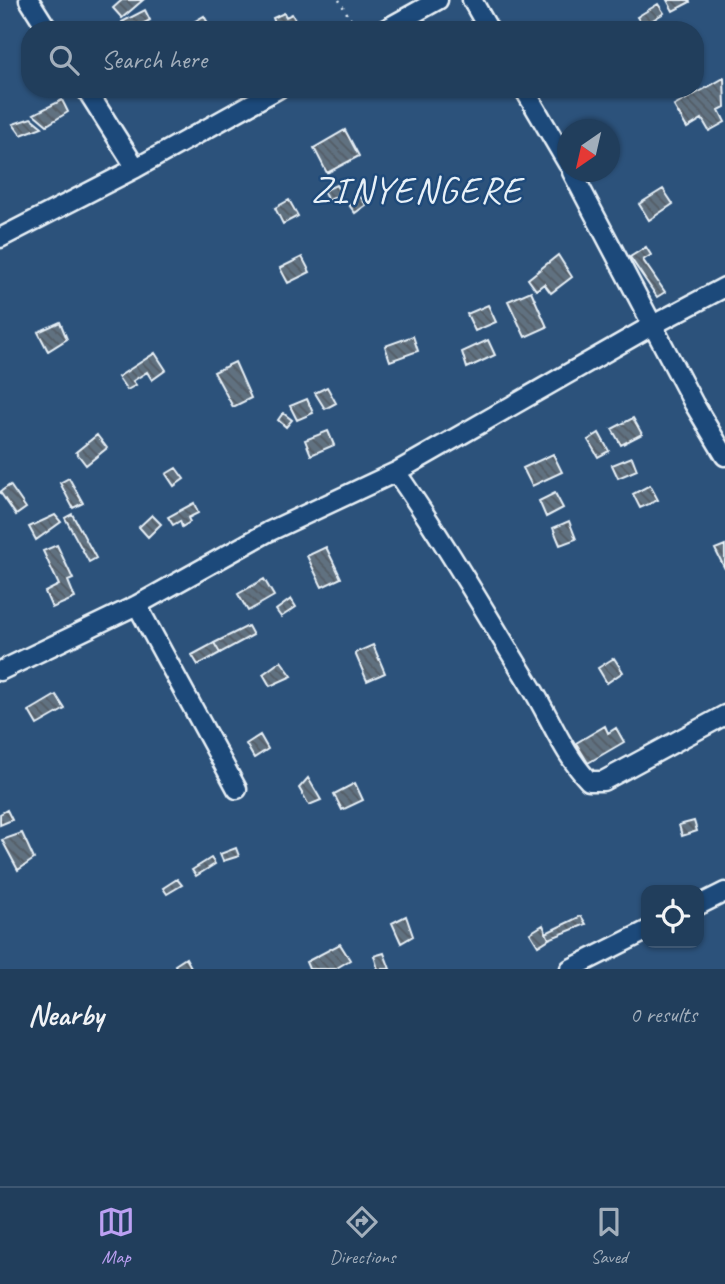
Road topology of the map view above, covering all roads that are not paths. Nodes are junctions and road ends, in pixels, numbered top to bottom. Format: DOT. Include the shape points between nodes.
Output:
graph roads {
  1 [pos="29,0"];
  2 [pos="438,0"];
  3 [pos="472,0"];
  4 [pos="42,21"];
  5 [pos="400,21"];
  6 [pos="484,21"];
  7 [pos="92,98"];
  8 [pos="262,98"];
  9 [pos="529,98"];
  10 [pos="557,145"];
  11 [pos="136,168"];
  12 [pos="577,182"];
  13 [pos="0,238"];
  14 [pos="725,287"];
  15 [pos="653,325"];
  16 [pos="725,456"];
  17 [pos="396,472"];
  18 [pos="137,605"];
  19 [pos="0,671"];
  20 [pos="725,715"];
  21 [pos="237,789"];
  22 [pos="725,892"];
  23 [pos="704,902"];
  24 [pos="641,934"];
  25 [pos="570,969"];
  1 -- 4 [label="street"];
  2 -- 5 [label="street"];
  3 -- 6 [label="street"];
  7 -- 11 [label="street"];
  8 -- 11 [label="street"];
  9 -- 10 [label="street"];
  11 -- 13 [label="street"];
  12 -- 15 [label="street"];
  14 -- 15 [label="street"];
  15 -- 16 [label="street"];
  15 -- 17 [label="street"];
  17 -- 18 [label="street" via="268,532"];
  17 -- 20 [label="street" via="589,781 603,781"];
  18 -- 19 [label="street"];
  18 -- 21 [label="street"];
  22 -- 23 [label="street"];
  24 -- 25 [label="street"];
}
